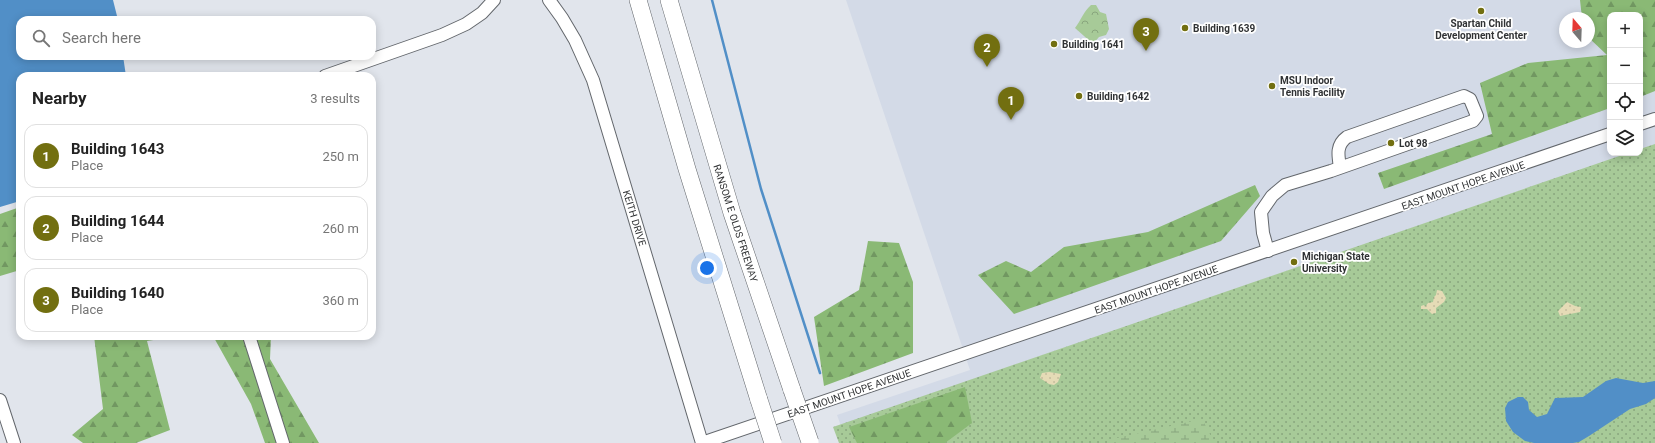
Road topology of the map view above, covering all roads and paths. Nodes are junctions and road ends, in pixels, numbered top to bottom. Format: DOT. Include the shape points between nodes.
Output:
graph roads {
  1 [pos="494,0"];
  2 [pos="549,0"];
  3 [pos="638,0"];
  4 [pos="669,0"];
  5 [pos="376,58"];
  6 [pos="371,60"];
  7 [pos="336,72"];
  8 [pos="1655,119"];
  9 [pos="1643,123"];
  10 [pos="1607,135"];
  11 [pos="1340,167"];
  12 [pos="1268,251"];
  13 [pos="250,340"];
  14 [pos="0,400"];
  15 [pos="14,443"];
  16 [pos="283,443"];
  17 [pos="702,443"];
  18 [pos="773,443"];
  19 [pos="810,443"];
  1 -- 5 [label="street" via="482,13 466,24"];
  2 -- 17 [label="street, KEITH DRIVE" via="562,18 593,80"];
  3 -- 18 [label="highway, bridge" via="684,162"];
  4 -- 19 [label="highway, RANSOM E OLDS FREEWAY, bridge" via="732,213"];
  6 -- 7 [label="street"];
  8 -- 9 [label="street"];
  10 -- 12 [label="street, EAST MOUNT HOPE AVENUE"];
  11 -- 11 [label="street" via="1338,147 1347,137 1464,96 1470,99 1477,116 1473,121"];
  11 -- 12 [label="street" via="1285,185 1272,196 1261,212"];
  12 -- 17 [label="street, EAST MOUNT HOPE AVENUE"];
  13 -- 16 [label="street"];
  14 -- 15 [label="street"];
}
